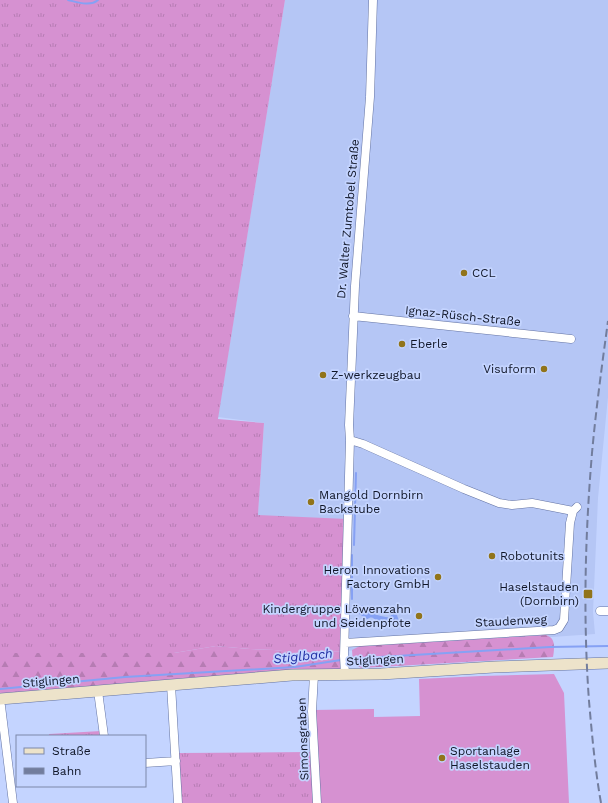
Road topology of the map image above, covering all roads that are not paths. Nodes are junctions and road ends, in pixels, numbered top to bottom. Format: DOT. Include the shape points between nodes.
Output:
graph roads {
  1 [pos="373,0"];
  2 [pos="353,316"];
  3 [pos="571,339"];
  4 [pos="350,440"];
  5 [pos="345,643"];
  6 [pos="608,663"];
  7 [pos="344,670"];
  8 [pos="314,675"];
  9 [pos="171,685"];
  10 [pos="98,691"];
  11 [pos="0,699"];
  12 [pos="0,704"];
  13 [pos="104,735"];
  14 [pos="176,761"];
  15 [pos="146,763"];
  16 [pos="13,803"];
  17 [pos="178,803"];
  18 [pos="317,803"];
  1 -- 2 [label="street, Dr. Walter Zumtobel Straße" via="370,97"];
  2 -- 3 [label="street, Ignaz-Rüsch-Straße"];
  2 -- 4 [label="street, Dr. Walter Zumtobel Straße"];
  4 -- 5 [label="street, Dr. Walter Zumtobel Straße"];
  4 -- 5 [label="street, Staudenweg" via="499,503 532,503 575,509 570,522 564,620 559,628"];
  5 -- 7 [label="street, Dr. Walter Zumtobel Straße"];
  6 -- 7 [label="main road, Stiglingen" via="502,666 381,674"];
  7 -- 8 [label="main road, Stiglingen"];
  8 -- 9 [label="main road, Stiglingen"];
  8 -- 18 [label="street, Simonsgraben" via="312,711"];
  9 -- 10 [label="main road, Stiglingen"];
  9 -- 14 [label="street"];
  10 -- 11 [label="main road, Stiglingen"];
  10 -- 13 [label="street"];
  12 -- 16 [label="street"];
  14 -- 15 [label="street"];
  14 -- 17 [label="street"];
}
